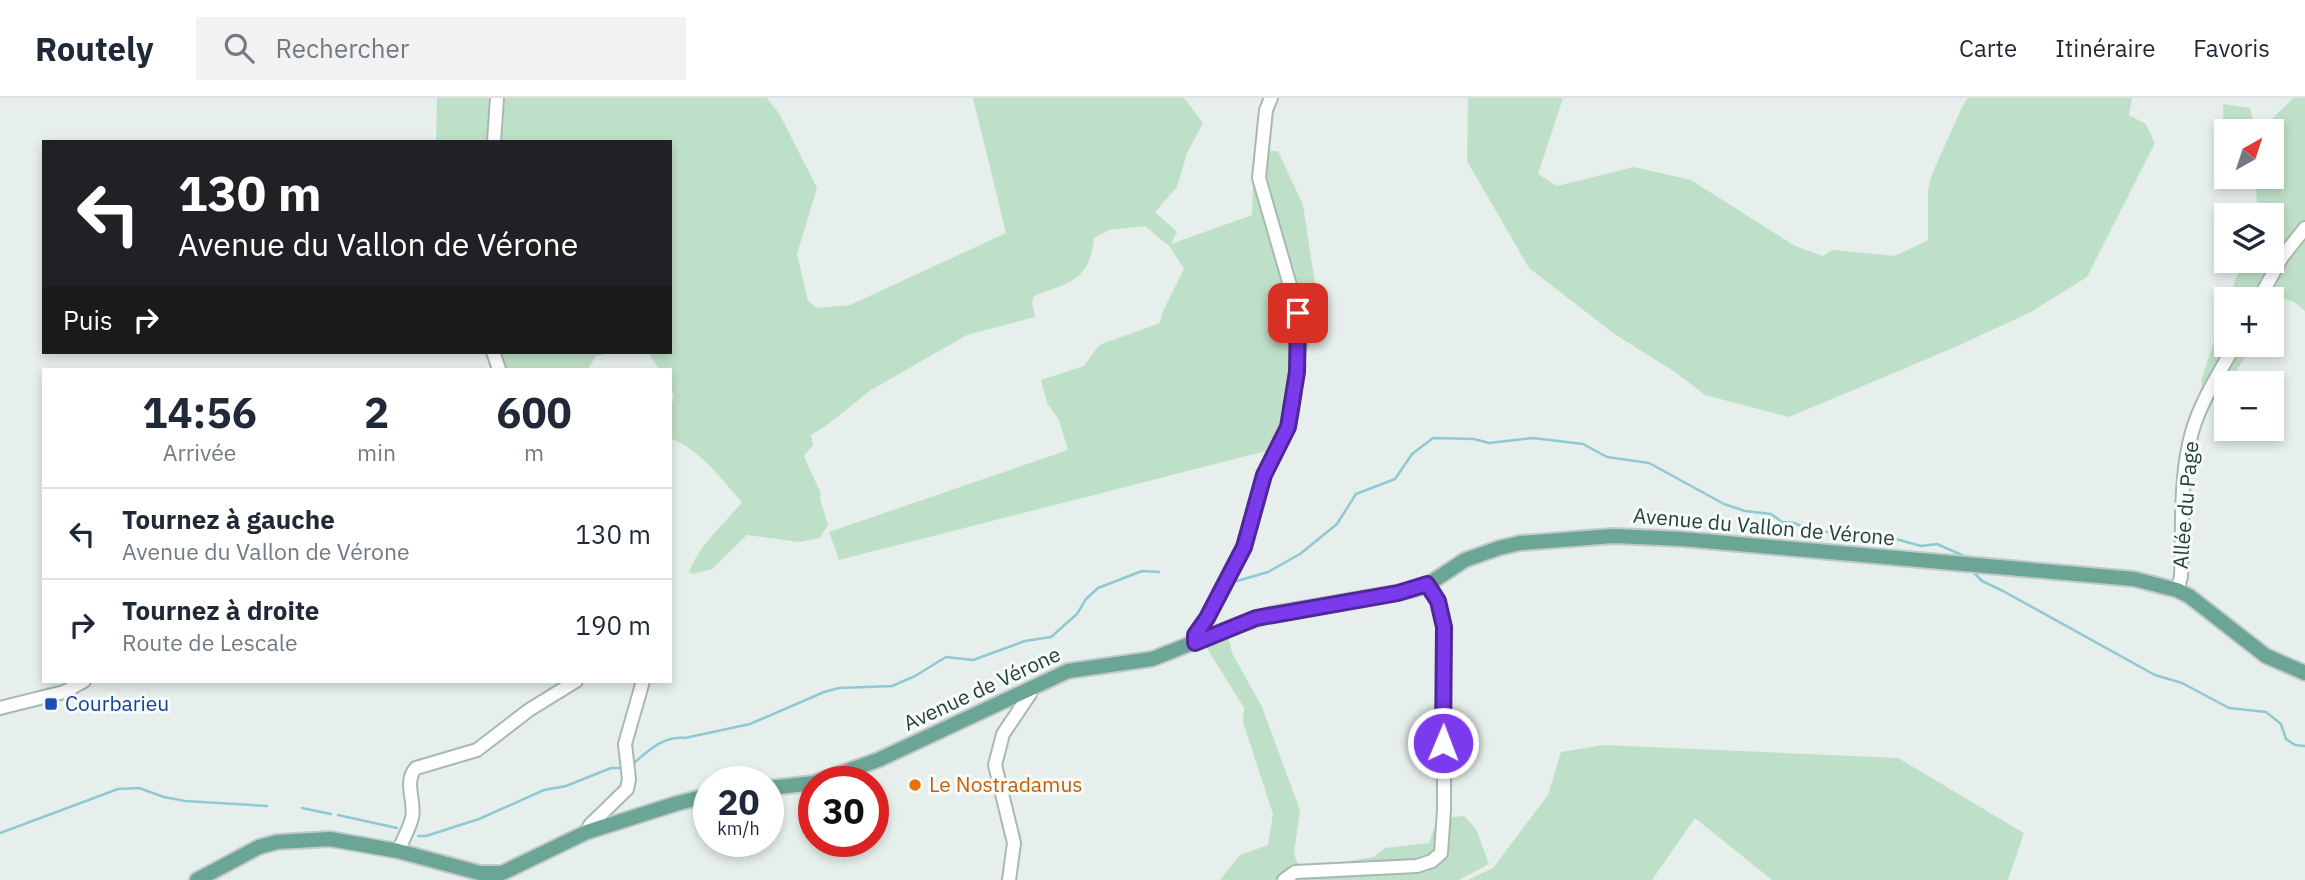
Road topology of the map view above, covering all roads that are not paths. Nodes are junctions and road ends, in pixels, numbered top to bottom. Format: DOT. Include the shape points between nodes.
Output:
graph roads {
  1 [pos="497,98"];
  2 [pos="1272,98"];
  3 [pos="494,140"];
  4 [pos="2305,228"];
  5 [pos="2266,287"];
  6 [pos="2228,357"];
  7 [pos="1427,584"];
  8 [pos="2177,590"];
  9 [pos="1209,635"];
  10 [pos="1195,643"];
  11 [pos="2305,673"];
  12 [pos="80,683"];
  13 [pos="573,683"];
  14 [pos="642,683"];
  15 [pos="1030,688"];
  16 [pos="0,708"];
  17 [pos="861,766"];
  18 [pos="693,799"];
  19 [pos="587,832"];
  20 [pos="398,850"];
  21 [pos="197,880"];
  22 [pos="1009,880"];
  23 [pos="1284,880"];
  1 -- 3 [label="street"];
  2 -- 10 [label="street" via="1266,110 1259,178 1298,313 1297,372 1288,427 1264,475 1244,547 1195,635"];
  4 -- 5 [label="street"];
  6 -- 8 [label="street, Allée du Page" via="2192,431"];
  7 -- 8 [label="main road, Avenue du Vallon de Vérone" via="1465,560 1499,548 1613,536 2134,579"];
  7 -- 9 [label="main road, Avenue du Vallon de Vérone" via="1264,616"];
  7 -- 23 [label="street" via="1438,601 1444,627 1441,853 1417,866 1295,872"];
  8 -- 11 [label="main road, Avenue du Vallon de Vérone" via="2266,656"];
  9 -- 10 [label="main road, Avenue de Vérone"];
  10 -- 15 [label="main road, Avenue de Vérone" via="1152,659 1077,668"];
  12 -- 16 [label="street" via="64,692"];
  13 -- 20 [label="street" via="477,750 416,768 410,784 413,816"];
  14 -- 19 [label="street" via="627,733 627,789"];
  15 -- 17 [label="main road, Avenue de Vérone"];
  15 -- 22 [label="street" via="1003,734 995,765 1014,843"];
  18 -- 19 [label="main road"];
  19 -- 20 [label="main road" via="510,871 494,874 463,870"];
  20 -- 21 [label="main road" via="330,839 277,842"];
}
